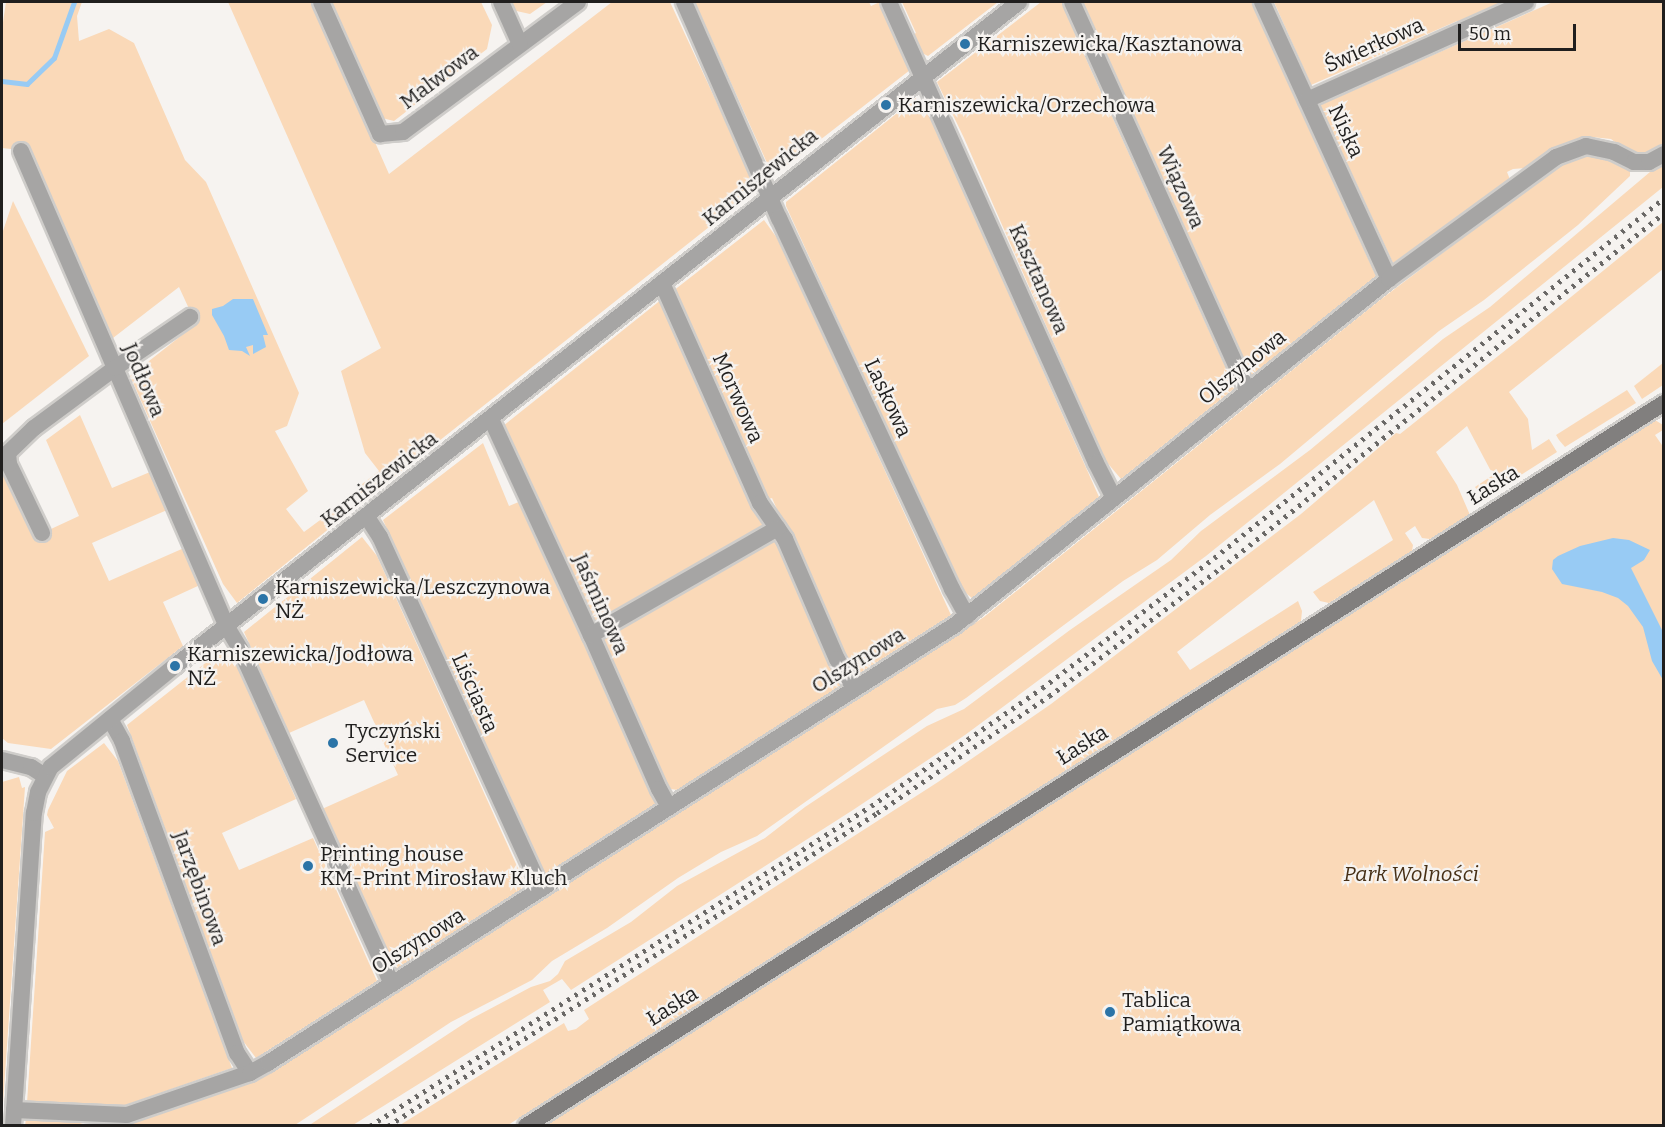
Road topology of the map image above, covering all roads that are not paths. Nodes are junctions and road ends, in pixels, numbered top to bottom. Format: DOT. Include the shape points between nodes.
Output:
graph roads {
  1 [pos="321,2"];
  2 [pos="501,2"];
  3 [pos="578,2"];
  4 [pos="684,2"];
  5 [pos="889,2"];
  6 [pos="1019,2"];
  7 [pos="1072,2"];
  8 [pos="1262,2"];
  9 [pos="1526,2"];
  10 [pos="520,45"];
  11 [pos="924,76"];
  12 [pos="1307,100"];
  13 [pos="21,152"];
  14 [pos="1664,154"];
  15 [pos="770,198"];
  16 [pos="1389,279"];
  17 [pos="662,283"];
  18 [pos="190,317"];
  19 [pos="115,368"];
  20 [pos="1248,391"];
  21 [pos="1664,404"];
  22 [pos="491,419"];
  23 [pos="1114,498"];
  24 [pos="367,517"];
  25 [pos="778,528"];
  26 [pos="42,533"];
  27 [pos="967,616"];
  28 [pos="227,627"];
  29 [pos="591,635"];
  30 [pos="854,689"];
  31 [pos="110,719"];
  32 [pos="2,760"];
  33 [pos="45,776"];
  34 [pos="669,807"];
  35 [pos="541,890"];
  36 [pos="392,984"];
  37 [pos="250,1073"];
  38 [pos="14,1118"];
  39 [pos="526,1125"];
  1 -- 10 [label="street, Malwowa" via="380,134 403,132"];
  2 -- 10 [label="street"];
  3 -- 10 [label="street, Malwowa"];
  4 -- 15 [label="street, Laskowa"];
  5 -- 11 [label="street, Kasztanowa"];
  6 -- 11 [label="street, Karniszewicka"];
  7 -- 20 [label="street, Wiązowa"];
  8 -- 12 [label="street, Niska"];
  9 -- 12 [label="street, Świerkowa"];
  11 -- 15 [label="street, Karniszewicka"];
  11 -- 23 [label="street, Kasztanowa"];
  12 -- 16 [label="street, Niska"];
  13 -- 19 [label="street, Jodłowa"];
  14 -- 16 [label="street, Olszynowa" via="1642,163 1602,147 1574,148 1556,157"];
  15 -- 17 [label="street, Karniszewicka"];
  15 -- 27 [label="street, Laskowa"];
  16 -- 20 [label="street, Olszynowa"];
  17 -- 22 [label="street, Karniszewicka"];
  17 -- 25 [label="street, Morwowa" via="760,503"];
  18 -- 19 [label="street"];
  19 -- 26 [label="street" via="34,428 8,453 9,464"];
  19 -- 28 [label="street, Jodłowa"];
  20 -- 23 [label="street, Olszynowa"];
  21 -- 39 [label="main road, Łaska"];
  22 -- 24 [label="street, Karniszewicka"];
  22 -- 29 [label="street, Jaśminowa"];
  23 -- 27 [label="street, Olszynowa"];
  24 -- 28 [label="street, Karniszewicka"];
  24 -- 35 [label="street, Liściasta" via="380,537"];
  25 -- 29 [label="street"];
  25 -- 30 [label="street, Morwowa"];
  27 -- 30 [label="street, Olszynowa"];
  28 -- 31 [label="street, Karniszewicka"];
  28 -- 36 [label="street, Jodłowa"];
  29 -- 34 [label="street, Jaśminowa"];
  30 -- 34 [label="street, Olszynowa"];
  31 -- 33 [label="street, Karniszewicka" via="63,756"];
  31 -- 37 [label="street, Jarzębinowa" via="122,741 237,1053"];
  32 -- 33 [label="street" via="31,767"];
  33 -- 38 [label="street, Karniszewicka" via="33,820"];
  34 -- 35 [label="street, Olszynowa"];
  35 -- 36 [label="street, Olszynowa"];
  36 -- 37 [label="street, Olszynowa"];
  37 -- 38 [label="street, Olszynowa" via="127,1115"];
}
